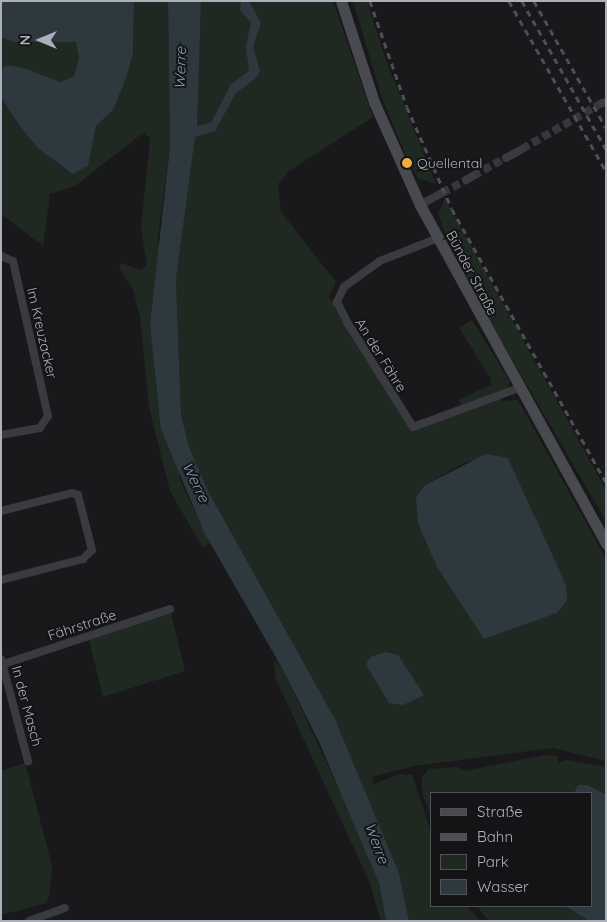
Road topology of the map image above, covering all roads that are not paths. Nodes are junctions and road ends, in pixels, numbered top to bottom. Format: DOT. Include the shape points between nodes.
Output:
graph roads {
  1 [pos="341,1"];
  2 [pos="522,149"];
  3 [pos="506,158"];
  4 [pos="442,193"];
  5 [pos="420,205"];
  6 [pos="436,239"];
  7 [pos="1,256"];
  8 [pos="519,388"];
  9 [pos="1,435"];
  10 [pos="1,511"];
  11 [pos="606,544"];
  12 [pos="1,580"];
  13 [pos="170,609"];
  14 [pos="2,662"];
  15 [pos="28,761"];
  16 [pos="64,908"];
  17 [pos="29,921"];
  1 -- 5 [label="main road, Bünder Straße" via="374,102"];
  2 -- 3 [label="street"];
  4 -- 5 [label="street"];
  5 -- 6 [label="main road, Bünder Straße"];
  6 -- 8 [label="main road, Bünder Straße"];
  6 -- 8 [label="street, An der Fähre" via="380,261 344,287 337,302 346,322 413,427"];
  7 -- 9 [label="street, Im Kreuzacker" via="13,261 48,416 45,424"];
  8 -- 11 [label="main road, Bünder Straße"];
  10 -- 12 [label="street" via="72,493 78,495 92,550 83,559"];
  13 -- 14 [label="street, Fährstraße"];
  14 -- 15 [label="street, In der Masch"];
  16 -- 17 [label="street"];
}
